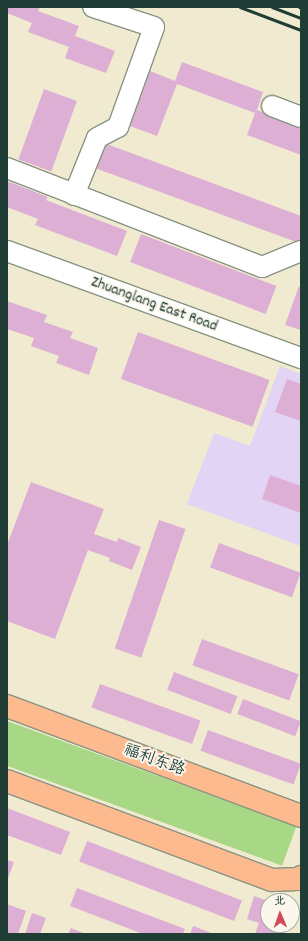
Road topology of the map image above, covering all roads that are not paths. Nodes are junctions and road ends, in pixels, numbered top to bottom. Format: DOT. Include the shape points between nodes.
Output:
graph roads {
  1 [pos="93,7"];
  2 [pos="272,106"];
  3 [pos="301,117"];
  4 [pos="7,168"];
  5 [pos="74,195"];
  6 [pos="7,251"];
  7 [pos="301,251"];
  8 [pos="301,358"];
  9 [pos="7,706"];
  10 [pos="7,781"];
  11 [pos="301,816"];
  12 [pos="301,877"];
  1 -- 5 [label="street" via="154,28 118,127 97,138"];
  2 -- 3 [label="street"];
  4 -- 5 [label="street"];
  5 -- 7 [label="street" via="262,267"];
  6 -- 8 [label="street, Zhuanglang East Road"];
  9 -- 11 [label="main road, 福利东路"];
  10 -- 12 [label="main road" via="272,880"];
}
